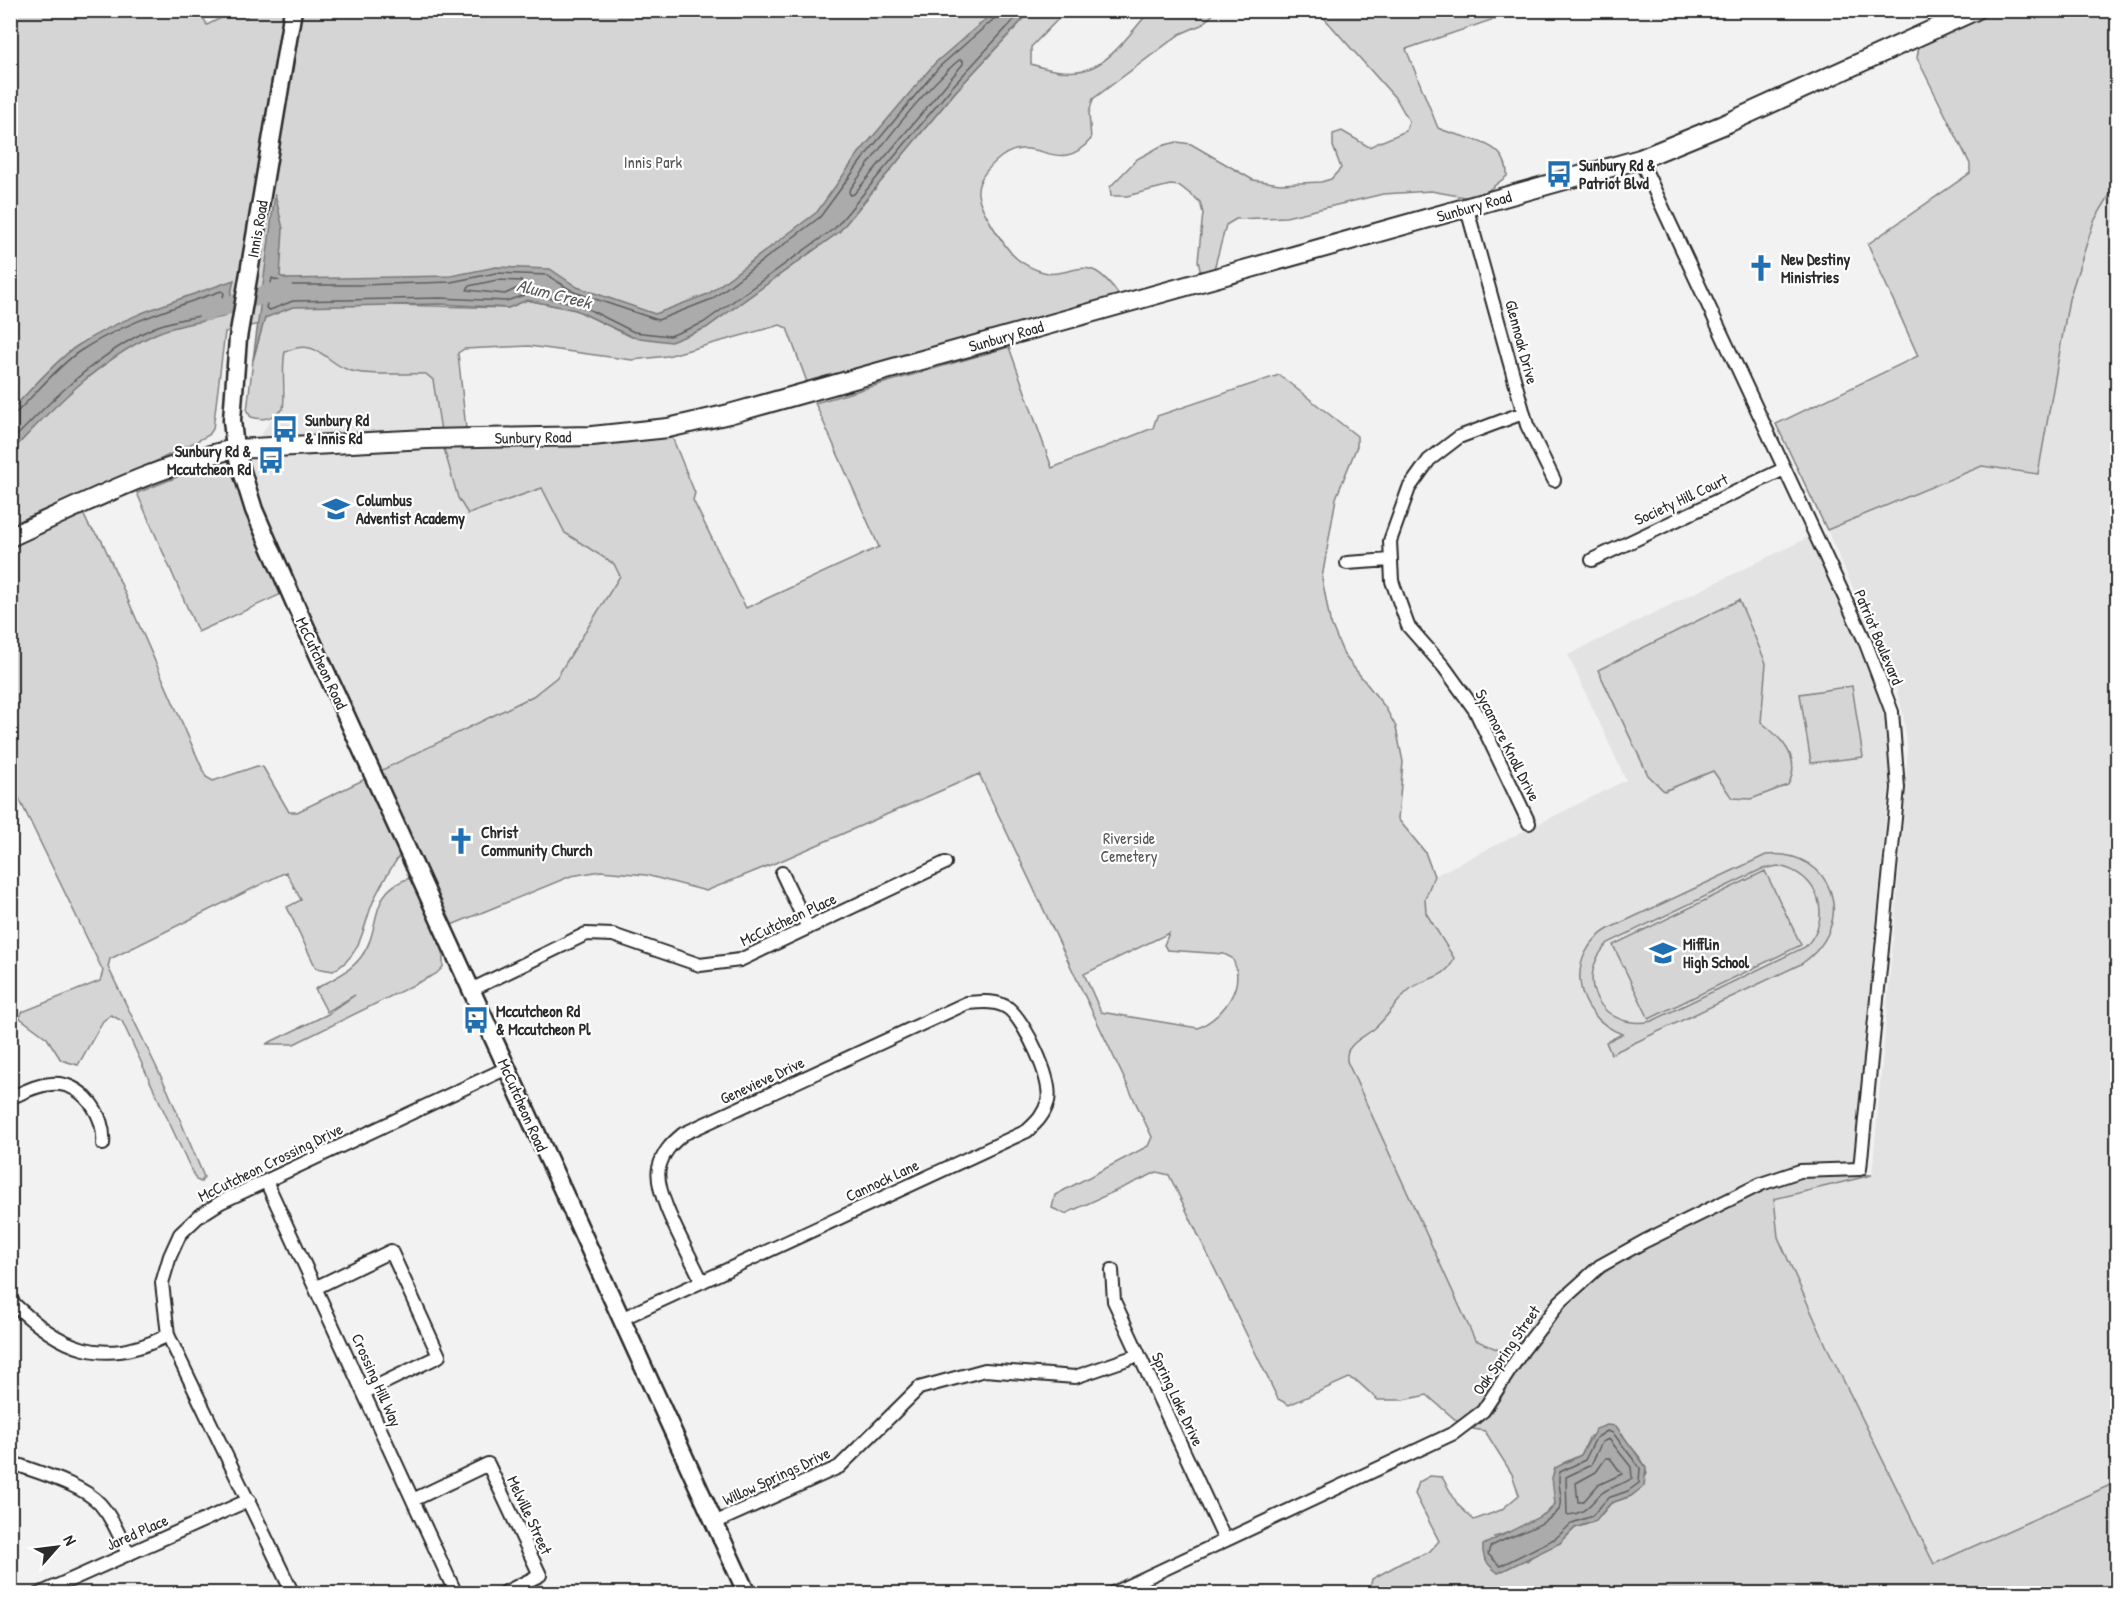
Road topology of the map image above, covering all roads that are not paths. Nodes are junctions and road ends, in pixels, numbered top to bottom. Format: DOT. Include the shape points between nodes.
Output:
graph roads {
  1 [pos="293,10"];
  2 [pos="1976,10"];
  3 [pos="1640,159"];
  4 [pos="1467,209"];
  5 [pos="1523,413"];
  6 [pos="235,449"];
  7 [pos="1784,469"];
  8 [pos="1554,480"];
  9 [pos="10,537"];
  10 [pos="1391,560"];
  11 [pos="1592,560"];
  12 [pos="1347,563"];
  13 [pos="1528,823"];
  14 [pos="945,863"];
  15 [pos="782,873"];
  16 [pos="808,928"];
  17 [pos="473,989"];
  18 [pos="1007,1008"];
  19 [pos="507,1068"];
  20 [pos="10,1098"];
  21 [pos="103,1144"];
  22 [pos="1860,1169"];
  23 [pos="266,1181"];
  24 [pos="1112,1270"];
  25 [pos="702,1282"];
  26 [pos="316,1287"];
  27 [pos="10,1300"];
  28 [pos="621,1319"];
  29 [pos="168,1335"];
  30 [pos="1139,1355"];
  31 [pos="365,1392"];
  32 [pos="10,1462"];
  33 [pos="249,1500"];
  34 [pos="413,1500"];
  35 [pos="714,1523"];
  36 [pos="1225,1540"];
  37 [pos="128,1554"];
  38 [pos="39,1593"];
  39 [pos="292,1593"];
  40 [pos="456,1593"];
  41 [pos="502,1593"];
  42 [pos="747,1593"];
  43 [pos="1111,1593"];
  1 -- 6 [label="main road, Innis Road" via="238,338 232,420"];
  2 -- 3 [label="main road, Sunbury Road"];
  3 -- 4 [label="main road, Sunbury Road"];
  3 -- 7 [label="street, Patriot Boulevard"];
  4 -- 5 [label="street, Glennoak Drive"];
  4 -- 6 [label="main road, Sunbury Road" via="668,428 592,436 427,439"];
  5 -- 8 [label="street, Glennoak Drive"];
  5 -- 10 [label="street, Sycamore Knoll Drive" via="1459,437 1429,460 1409,488 1390,541"];
  6 -- 9 [label="main road, Sunbury Road" via="207,455 126,485"];
  6 -- 17 [label="main road, McCutcheon Road" via="254,510 293,600"];
  7 -- 11 [label="street, Society Hill Court"];
  7 -- 22 [label="street, Patriot Boulevard" via="1865,641 1892,712 1898,788"];
  10 -- 12 [label="street"];
  10 -- 13 [label="street, Sycamore Knoll Drive" via="1392,581 1408,626 1475,710"];
  14 -- 16 [label="street, McCutcheon Place"];
  15 -- 16 [label="street"];
  16 -- 17 [label="street, McCutcheon Place" via="740,960 700,965 614,935 586,934"];
  17 -- 19 [label="main road, McCutcheon Road"];
  18 -- 25 [label="street, Cannock Lane" via="1021,1022 1047,1079 1049,1099 1041,1118 1027,1131"];
  18 -- 25 [label="street, Genevieve Drive" via="987,1001 967,1003 683,1134 666,1149 658,1170 661,1192"];
  19 -- 23 [label="street, McCutcheon Crossing Drive"];
  19 -- 28 [label="main road, McCutcheon Road"];
  20 -- 21 [label="street" via="39,1085 68,1085 94,1109 102,1123"];
  22 -- 36 [label="street, Oak Spring Street" via="1800,1171 1761,1184 1600,1266 1560,1302 1522,1350 1483,1411 1454,1433"];
  23 -- 26 [label="street, Crossing Hill Way"];
  23 -- 29 [label="street, McCutcheon Crossing Drive" via="198,1216 180,1234 162,1282"];
  24 -- 30 [label="street, Spring Lake Drive" via="1114,1301"];
  25 -- 28 [label="street, Cannock Lane"];
  26 -- 31 [label="street, Crossing Hill Way"];
  26 -- 31 [label="street" via="391,1251 439,1356"];
  27 -- 29 [label="street" via="34,1323 74,1348 113,1353"];
  28 -- 35 [label="main road, McCutcheon Road"];
  29 -- 33 [label="street, McCutcheon Crossing Drive"];
  30 -- 35 [label="street, Willow Springs Drive" via="1076,1377 985,1370 919,1388 839,1467"];
  30 -- 36 [label="street, Spring Lake Drive"];
  31 -- 34 [label="street, Crossing Hill Way"];
  32 -- 37 [label="street" via="78,1489 99,1503"];
  33 -- 37 [label="street, Jared Place"];
  33 -- 39 [label="street, McCutcheon Crossing Drive"];
  34 -- 40 [label="street, Crossing Hill Way"];
  34 -- 41 [label="street, Melville Street" via="488,1464 540,1575"];
  35 -- 42 [label="main road, McCutcheon Road"];
  36 -- 43 [label="street, Oak Spring Street"];
  37 -- 38 [label="street, Jared Place"];
}
